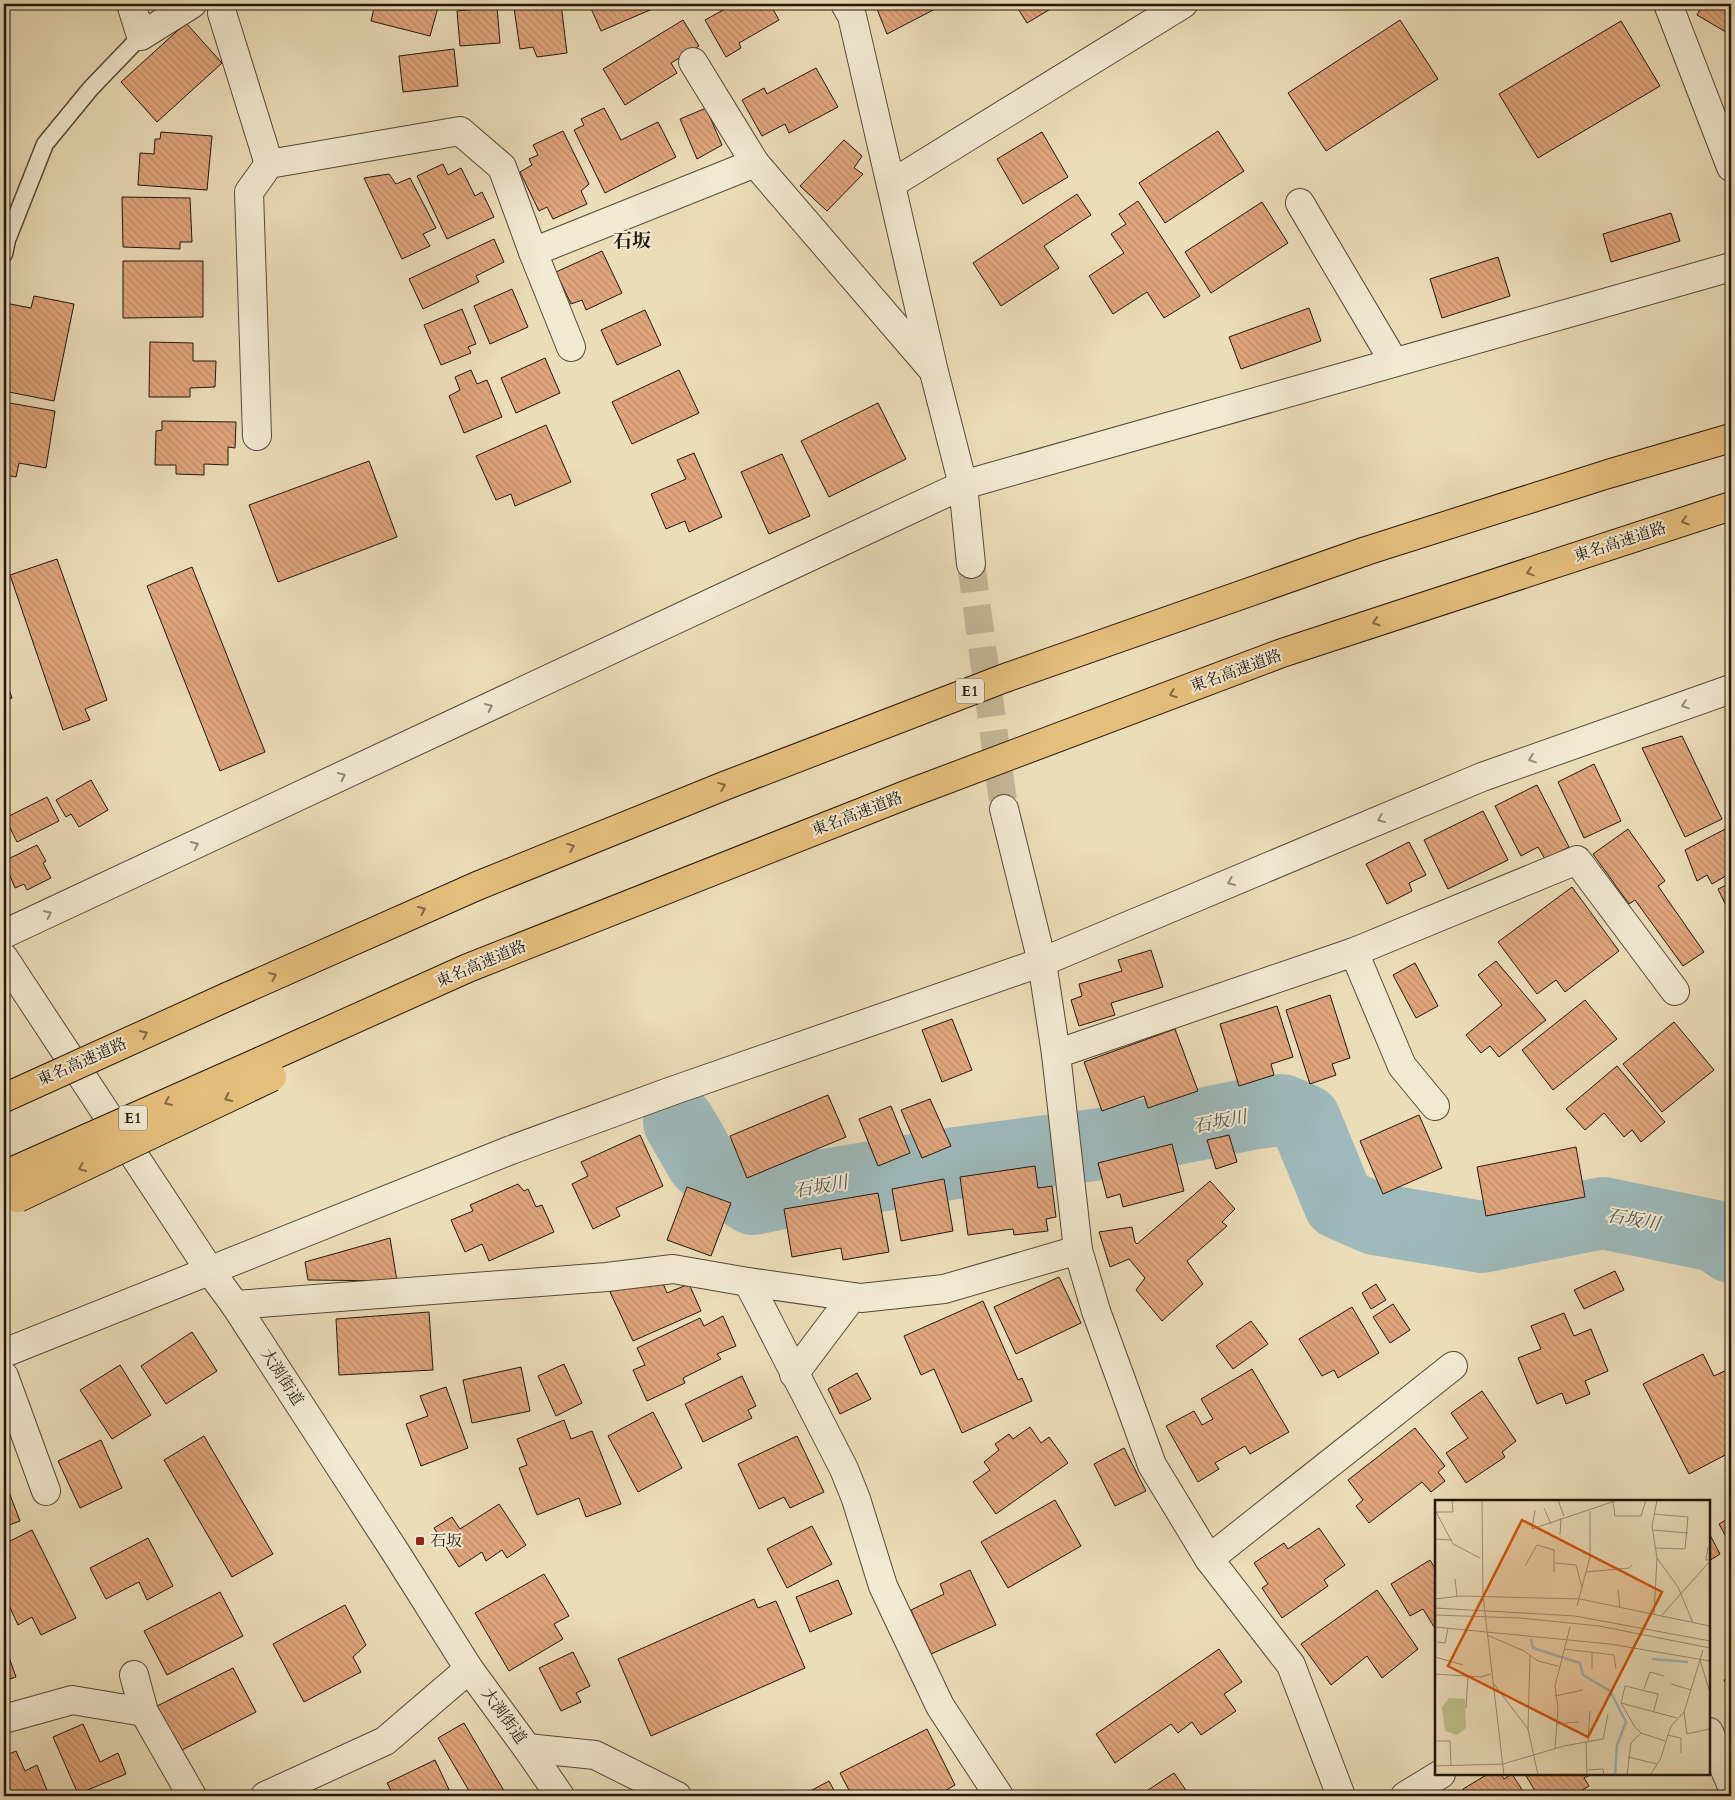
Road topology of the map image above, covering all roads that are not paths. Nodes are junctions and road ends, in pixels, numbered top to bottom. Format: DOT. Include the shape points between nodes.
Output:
graph roads {
  1 [pos="131,4"];
  2 [pos="192,4"];
  3 [pos="845,4"];
  4 [pos="1184,4"];
  5 [pos="1668,4"];
  6 [pos="222,13"];
  7 [pos="141,36"];
  8 [pos="693,62"];
  9 [pos="755,163"];
  10 [pos="269,164"];
  11 [pos="1731,167"];
  12 [pos="891,184"];
  13 [pos="1300,203"];
  14 [pos="533,252"];
  15 [pos="4,254"];
  16 [pos="1731,267"];
  17 [pos="571,347"];
  18 [pos="1394,362"];
  19 [pos="934,372"];
  20 [pos="257,436"];
  21 [pos="1731,438"];
  22 [pos="963,484"];
  23 [pos="1731,506"];
  24 [pos="971,564"];
  25 [pos="1731,689"];
  26 [pos="1004,809"];
  27 [pos="4,934"];
  28 [pos="1354,952"];
  29 [pos="4,958"];
  30 [pos="1042,962"];
  31 [pos="1675,990"];
  32 [pos="1056,1054"];
  33 [pos="267,1069"];
  34 [pos="4,1098"];
  35 [pos="1435,1106"];
  36 [pos="4,1175"];
  37 [pos="11,1202"];
  38 [pos="1078,1250"];
  39 [pos="210,1271"];
  40 [pos="748,1282"];
  41 [pos="852,1297"];
  42 [pos="235,1306"];
  43 [pos="4,1353"];
  44 [pos="1453,1366"];
  45 [pos="794,1374"];
  46 [pos="4,1376"];
  47 [pos="46,1491"];
  48 [pos="1209,1559"];
  49 [pos="469,1669"];
  50 [pos="134,1675"];
  51 [pos="144,1712"];
  52 [pos="4,1719"];
  53 [pos="1710,1734"];
  54 [pos="527,1748"];
  55 [pos="1439,1775"];
  56 [pos="1731,1784"];
  57 [pos="192,1796"];
  58 [pos="265,1796"];
  59 [pos="560,1796"];
  60 [pos="677,1796"];
  61 [pos="999,1796"];
  62 [pos="1342,1796"];
  63 [pos="1405,1796"];
  1 -- 7 [label="street"];
  2 -- 7 [label="street"];
  3 -- 12 [label="street" via="852,16"];
  4 -- 12 [label="street"];
  5 -- 11 [label="street"];
  6 -- 10 [label="street"];
  7 -- 15 [label="lane" via="91,88 45,144 6,240"];
  8 -- 9 [label="street"];
  9 -- 14 [label="street"];
  9 -- 19 [label="street"];
  10 -- 14 [label="street" via="460,131 502,167"];
  10 -- 20 [label="street" via="249,192"];
  12 -- 19 [label="street"];
  13 -- 18 [label="street"];
  14 -- 17 [label="street"];
  16 -- 18 [label="street"];
  18 -- 22 [label="street"];
  19 -- 22 [label="street"];
  34 -- 21 [label="highway, 東名高速道路 / E1, one-way, bridge" via="477,886 724,786 1005,678 1366,551"];
  22 -- 24 [label="street"];
  27 -- 22 [label="street, one-way"];
  23 -- 33 [label="highway, 東名高速道路, one-way" via="1282,653 908,794 468,968"];
  25 -- 30 [label="street, one-way" via="1482,777"];
  26 -- 30 [label="street"];
  28 -- 31 [label="street" via="1577,860"];
  28 -- 32 [label="street"];
  28 -- 35 [label="street" via="1402,1066"];
  29 -- 39 [label="street, 大渕街道"];
  30 -- 32 [label="street"];
  30 -- 39 [label="street" via="558,1133"];
  32 -- 38 [label="street"];
  33 -- 36 [label="highway, E1, one-way, bridge"];
  33 -- 37 [label="highway, one-way, bridge"];
  38 -- 41 [label="street" via="944,1289"];
  38 -- 48 [label="street" via="1096,1311 1152,1465"];
  39 -- 42 [label="street, 大渕街道"];
  39 -- 43 [label="street"];
  40 -- 41 [label="street"];
  40 -- 42 [label="street" via="673,1269 607,1278"];
  40 -- 45 [label="street"];
  41 -- 45 [label="street"];
  42 -- 49 [label="street, 大渕街道"];
  44 -- 48 [label="street"];
  45 -- 61 [label="street" via="844,1469 883,1586 940,1706"];
  46 -- 47 [label="street"];
  48 -- 62 [label="street" via="1292,1665"];
  49 -- 54 [label="street, 大渕街道"];
  49 -- 58 [label="street" via="385,1741"];
  50 -- 51 [label="street"];
  51 -- 52 [label="street" via="72,1700"];
  51 -- 57 [label="street"];
  53 -- 56 [label="street"];
  54 -- 59 [label="street, 大渕街道"];
  54 -- 60 [label="street" via="595,1755"];
  55 -- 63 [label="street"];
}
